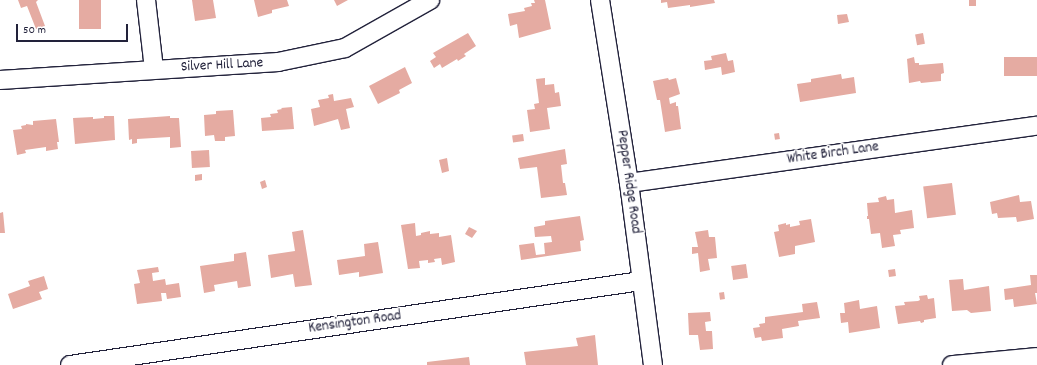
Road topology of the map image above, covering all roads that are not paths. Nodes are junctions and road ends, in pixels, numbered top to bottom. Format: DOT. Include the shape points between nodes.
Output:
graph roads {
  1 [pos="146,0"];
  2 [pos="600,0"];
  3 [pos="420,2"];
  4 [pos="154,69"];
  5 [pos="0,80"];
  6 [pos="1037,126"];
  7 [pos="629,183"];
  8 [pos="641,281"];
  9 [pos="1037,357"];
  10 [pos="70,365"];
  11 [pos="653,365"];
  12 [pos="952,365"];
  1 -- 4 [label="street"];
  2 -- 7 [label="street, Pepper Ridge Road"];
  3 -- 4 [label="street, Silver Hill Lane" via="345,48 318,55 243,66"];
  4 -- 5 [label="street, Silver Hill Lane"];
  6 -- 7 [label="street, White Birch Lane"];
  7 -- 8 [label="street, Pepper Ridge Road"];
  8 -- 10 [label="street, Kensington Road"];
  8 -- 11 [label="street, Pepper Ridge Road"];
  9 -- 12 [label="street"];
}
